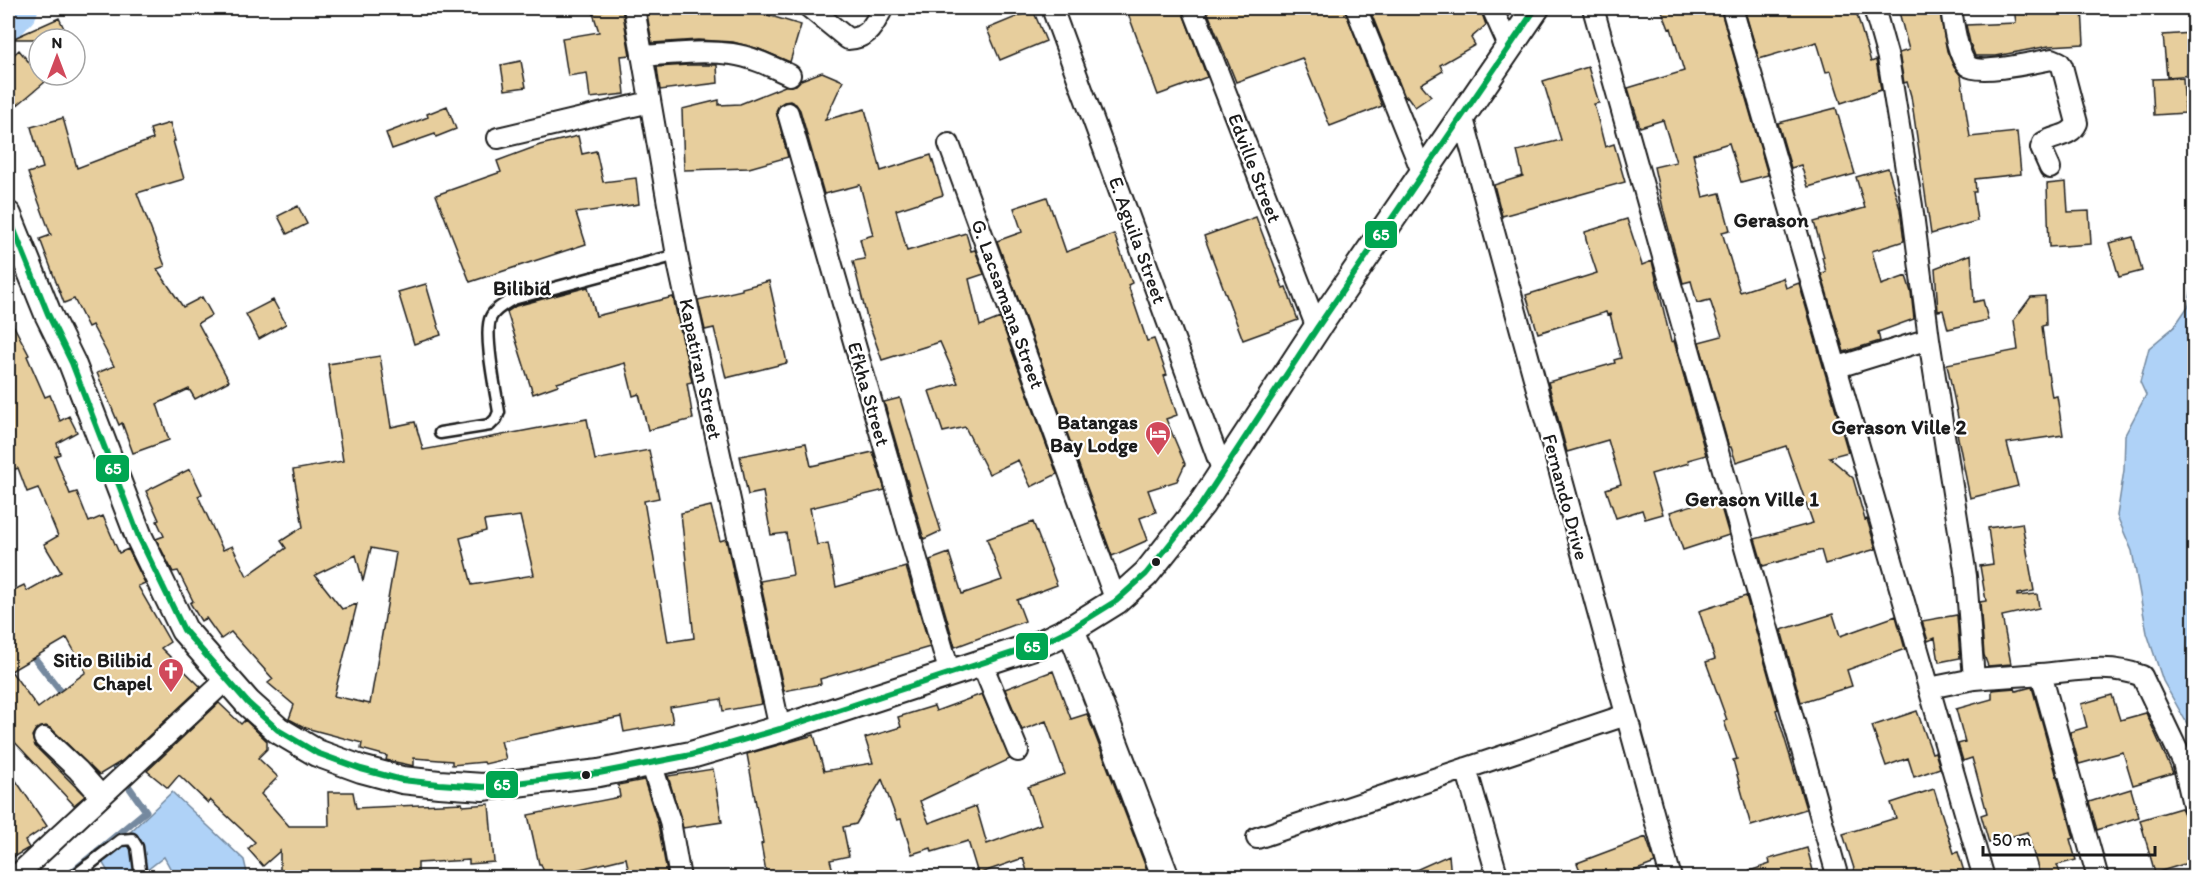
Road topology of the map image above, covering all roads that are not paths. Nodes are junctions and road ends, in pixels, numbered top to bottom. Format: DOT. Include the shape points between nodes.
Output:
graph roads {
  1 [pos="634,8"];
  2 [pos="810,8"];
  3 [pos="883,8"];
  4 [pos="1052,8"];
  5 [pos="1193,8"];
  6 [pos="1356,8"];
  7 [pos="1492,8"];
  8 [pos="1536,8"];
  9 [pos="1593,8"];
  10 [pos="1732,8"];
  11 [pos="1874,8"];
  12 [pos="1951,8"];
  13 [pos="1509,46"];
  14 [pos="642,56"];
  15 [pos="790,75"];
  16 [pos="650,102"];
  17 [pos="788,113"];
  18 [pos="1462,115"];
  19 [pos="498,138"];
  20 [pos="949,144"];
  21 [pos="2050,168"];
  22 [pos="1423,174"];
  23 [pos="8,215"];
  24 [pos="677,255"];
  25 [pos="1317,328"];
  26 [pos="1929,339"];
  27 [pos="1838,367"];
  28 [pos="440,433"];
  29 [pos="1223,472"];
  30 [pos="1116,601"];
  31 [pos="1071,629"];
  32 [pos="982,664"];
  33 [pos="950,674"];
  34 [pos="2041,674"];
  35 [pos="227,679"];
  36 [pos="1974,679"];
  37 [pos="1929,688"];
  38 [pos="1626,715"];
  39 [pos="780,729"];
  40 [pos="44,738"];
  41 [pos="1018,751"];
  42 [pos="651,763"];
  43 [pos="1466,768"];
  44 [pos="101,796"];
  45 [pos="2194,809"];
  46 [pos="1257,838"];
  47 [pos="88,865"];
  48 [pos="14,878"];
  49 [pos="72,878"];
  50 [pos="89,878"];
  51 [pos="141,878"];
  52 [pos="680,878"];
  53 [pos="1166,878"];
  54 [pos="1498,878"];
  55 [pos="1671,878"];
  56 [pos="1838,878"];
  57 [pos="1984,878"];
  58 [pos="2098,878"];
  1 -- 14 [label="street, Kapatiran Street"];
  2 -- 3 [label="street" via="848,39 867,34"];
  4 -- 29 [label="street, E. Aguila Street"];
  5 -- 25 [label="street, Edville Street"];
  6 -- 22 [label="street"];
  7 -- 13 [label="street"];
  8 -- 13 [label="street"];
  9 -- 56 [label="street"];
  10 -- 27 [label="street"];
  11 -- 26 [label="street" via="1888,58"];
  12 -- 21 [label="street" via="1960,51 1972,68 2052,59 2062,66 2077,123 2069,133 2043,143 2041,148"];
  13 -- 18 [label="street"];
  14 -- 15 [label="street" via="734,54"];
  14 -- 16 [label="street, Kapatiran Street"];
  16 -- 19 [label="street"];
  16 -- 24 [label="street, Kapatiran Street"];
  17 -- 33 [label="street, Efkha Street"];
  18 -- 22 [label="street"];
  18 -- 38 [label="street, Fernando Drive"];
  20 -- 30 [label="street, G. Lacsamana Street"];
  22 -- 25 [label="street"];
  23 -- 35 [label="street" via="72,363 139,537 184,630"];
  24 -- 28 [label="lane" via="513,299 494,312 488,334 496,419 490,425"];
  24 -- 39 [label="street, Kapatiran Street"];
  25 -- 29 [label="street"];
  26 -- 27 [label="street"];
  26 -- 36 [label="street" via="1966,576"];
  27 -- 37 [label="street"];
  29 -- 30 [label="street" via="1159,559"];
  30 -- 31 [label="street"];
  31 -- 32 [label="street"];
  31 -- 53 [label="street"];
  32 -- 33 [label="street"];
  32 -- 41 [label="street"];
  33 -- 39 [label="street"];
  34 -- 36 [label="street"];
  34 -- 45 [label="street" via="2104,667 2126,669 2142,676 2183,762"];
  34 -- 58 [label="street"];
  35 -- 42 [label="street" via="278,730 317,753 402,780 483,787"];
  35 -- 44 [label="street"];
  36 -- 37 [label="street"];
  37 -- 57 [label="street"];
  38 -- 43 [label="street"];
  38 -- 55 [label="street, Fernando Drive"];
  39 -- 42 [label="street"];
  40 -- 44 [label="street"];
  42 -- 52 [label="street" via="670,821"];
  43 -- 46 [label="street"];
  43 -- 54 [label="street"];
  44 -- 48 [label="street"];
  47 -- 49 [label="lane"];
  47 -- 50 [label="lane"];
  47 -- 51 [label="lane" via="121,840 132,838"];
}
